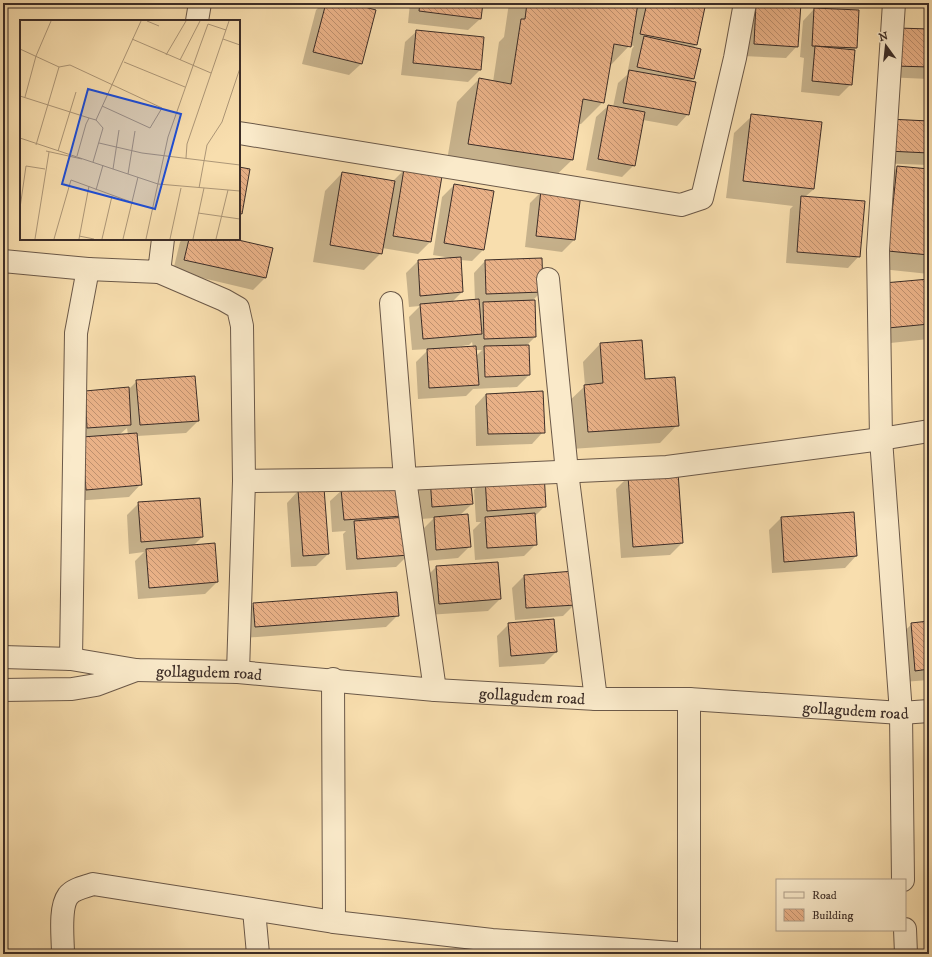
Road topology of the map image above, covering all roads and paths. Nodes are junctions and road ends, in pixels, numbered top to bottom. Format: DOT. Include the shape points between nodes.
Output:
graph roads {
  1 [pos="200,3"];
  2 [pos="745,3"];
  3 [pos="894,3"];
  4 [pos="197,20"];
  5 [pos="240,133"];
  6 [pos="163,240"];
  7 [pos="3,261"];
  8 [pos="88,269"];
  9 [pos="159,272"];
  10 [pos="548,279"];
  11 [pos="391,303"];
  12 [pos="929,431"];
  13 [pos="881,439"];
  14 [pos="567,472"];
  15 [pos="405,479"];
  16 [pos="244,481"];
  17 [pos="3,657"];
  18 [pos="71,659"];
  19 [pos="136,670"];
  20 [pos="238,672"];
  21 [pos="333,679"];
  22 [pos="3,690"];
  23 [pos="435,690"];
  24 [pos="596,699"];
  25 [pos="689,699"];
  26 [pos="929,711"];
  27 [pos="901,713"];
  28 [pos="903,879"];
  29 [pos="254,910"];
  30 [pos="334,922"];
  31 [pos="905,931"];
  32 [pos="492,947"];
  33 [pos="63,954"];
  34 [pos="258,954"];
  35 [pos="688,954"];
  36 [pos="906,954"];
  1 -- 4 [label="street"];
  2 -- 5 [label="street" via="735,58 702,198 681,205"];
  3 -- 13 [label="street" via="878,250"];
  6 -- 9 [label="street"];
  7 -- 8 [label="street"];
  8 -- 9 [label="street"];
  8 -- 18 [label="street" via="76,333"];
  9 -- 16 [label="street" via="238,308 242,326"];
  10 -- 14 [label="street"];
  11 -- 15 [label="street"];
  12 -- 13 [label="street"];
  13 -- 14 [label="street" via="667,468"];
  13 -- 27 [label="street"];
  14 -- 15 [label="street"];
  14 -- 24 [label="street"];
  15 -- 16 [label="street"];
  15 -- 23 [label="street"];
  16 -- 20 [label="street"];
  17 -- 18 [label="street, gollagudem road"];
  18 -- 19 [label="street, gollagudem road"];
  19 -- 20 [label="street, gollagudem road"];
  19 -- 22 [label="street, gollagudem road" via="96,685 72,689"];
  20 -- 21 [label="street, gollagudem road"];
  21 -- 23 [label="street, gollagudem road"];
  21 -- 30 [label="street"];
  23 -- 24 [label="street, gollagudem road"];
  24 -- 25 [label="street, gollagudem road"];
  25 -- 27 [label="street, gollagudem road"];
  25 -- 35 [label="street"];
  26 -- 27 [label="street, gollagudem road"];
  27 -- 28 [label="street"];
  29 -- 30 [label="street"];
  29 -- 33 [label="street" via="93,884 77,889 68,896 63,911"];
  29 -- 34 [label="street"];
  30 -- 32 [label="street"];
  31 -- 36 [label="street"];
  32 -- 35 [label="street"];
}
